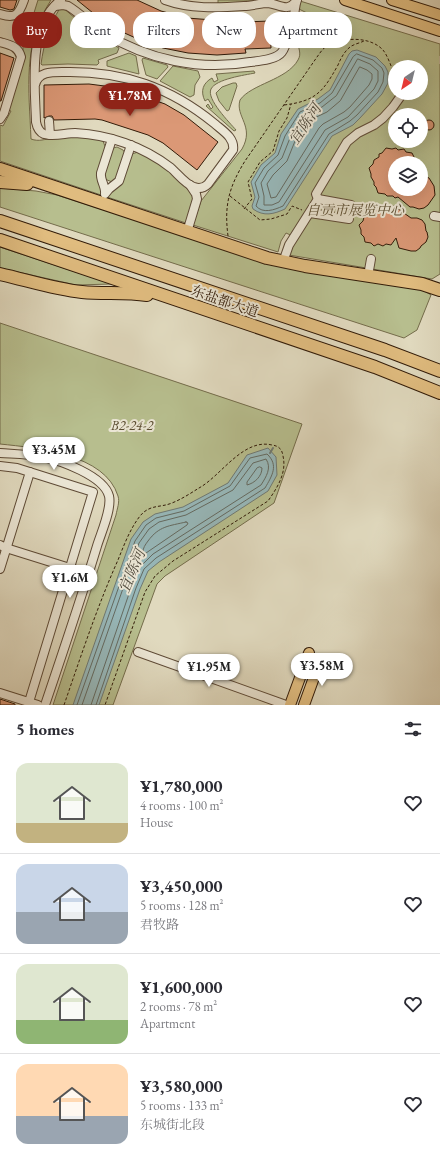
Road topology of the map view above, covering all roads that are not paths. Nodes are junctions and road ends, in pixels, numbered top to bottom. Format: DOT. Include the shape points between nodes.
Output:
graph roads {
  1 [pos="24,0"];
  2 [pos="62,0"];
  3 [pos="165,0"];
  4 [pos="345,0"];
  5 [pos="392,0"];
  6 [pos="69,4"];
  7 [pos="282,7"];
  8 [pos="52,10"];
  9 [pos="289,12"];
  10 [pos="294,12"];
  11 [pos="0,14"];
  12 [pos="440,15"];
  13 [pos="440,31"];
  14 [pos="0,42"];
  15 [pos="283,48"];
  16 [pos="35,60"];
  17 [pos="48,73"];
  18 [pos="35,85"];
  19 [pos="398,100"];
  20 [pos="0,119"];
  21 [pos="49,121"];
  22 [pos="50,135"];
  23 [pos="112,138"];
  24 [pos="132,145"];
  25 [pos="0,170"];
  26 [pos="0,182"];
  27 [pos="208,184"];
  28 [pos="189,185"];
  29 [pos="50,186"];
  30 [pos="103,199"];
  31 [pos="318,199"];
  32 [pos="197,202"];
  33 [pos="351,205"];
  34 [pos="310,213"];
  35 [pos="349,220"];
  36 [pos="0,221"];
  37 [pos="187,232"];
  38 [pos="0,240"];
  39 [pos="371,259"];
  40 [pos="283,262"];
  41 [pos="0,274"];
  42 [pos="368,276"];
  43 [pos="440,290"];
  44 [pos="178,300"];
  45 [pos="440,371"];
  46 [pos="440,393"];
  47 [pos="0,453"];
  48 [pos="0,466"];
  49 [pos="30,472"];
  50 [pos="3,546"];
  51 [pos="70,568"];
  52 [pos="0,569"];
  53 [pos="89,574"];
  54 [pos="138,652"];
  55 [pos="309,653"];
  56 [pos="320,661"];
  57 [pos="0,693"];
  58 [pos="29,702"];
  59 [pos="38,705"];
  60 [pos="45,705"];
  61 [pos="286,705"];
  62 [pos="290,705"];
  63 [pos="304,705"];
  1 -- 11 [label="street" via="16,14 9,17"];
  2 -- 8 [label="street"];
  3 -- 7 [label="street" via="200,7 267,3"];
  4 -- 13 [label="main road"];
  5 -- 12 [label="main road"];
  6 -- 8 [label="street" via="60,5"];
  6 -- 15 [label="street" via="96,28 128,46 179,62 240,64 277,56"];
  7 -- 9 [label="street"];
  7 -- 10 [label="street" via="290,6 296,0"];
  8 -- 16 [label="street" via="41,32"];
  14 -- 20 [label="street" via="16,48 21,57"];
  16 -- 17 [label="street" via="38,68"];
  16 -- 18 [label="street"];
  17 -- 18 [label="street" via="38,78"];
  17 -- 27 [label="street" via="91,72 126,78 164,91 200,112 230,137 233,146 231,154"];
  18 -- 22 [label="street" via="37,125 41,132"];
  19 -- 31 [label="street" via="383,118 358,132 348,142 316,194"];
  21 -- 22 [label="street"];
  22 -- 23 [label="street" via="82,134"];
  23 -- 24 [label="street"];
  23 -- 30 [label="street" via="100,175 105,188"];
  24 -- 28 [label="street" via="162,161"];
  24 -- 30 [label="street" via="119,181 109,189"];
  25 -- 29 [label="highway"];
  26 -- 29 [label="highway"];
  27 -- 28 [label="street" via="199,188"];
  27 -- 32 [label="street"];
  28 -- 32 [label="street" via="196,194"];
  29 -- 30 [label="highway"];
  30 -- 37 [label="highway"];
  31 -- 33 [label="street"];
  31 -- 34 [label="street"];
  32 -- 37 [label="street"];
  34 -- 35 [label="street"];
  34 -- 40 [label="street" via="289,245"];
  36 -- 45 [label="highway, 东盐都大道" via="377,347"];
  37 -- 40 [label="highway"];
  38 -- 44 [label="highway, 东盐都大道"];
  39 -- 42 [label="street"];
  40 -- 42 [label="highway"];
  41 -- 44 [label="highway" via="61,289 136,294"];
  42 -- 43 [label="highway" via="422,284"];
  44 -- 46 [label="highway, 东盐都大道" via="375,367"];
  47 -- 53 [label="street" via="37,456 62,463 100,482 109,496 108,510"];
  48 -- 49 [label="street"];
  49 -- 50 [label="street"];
  49 -- 51 [label="street" via="93,492"];
  50 -- 51 [label="street"];
  50 -- 52 [label="street"];
  51 -- 53 [label="street"];
  51 -- 58 [label="street"];
  53 -- 60 [label="street"];
  54 -- 61 [label="street"];
  55 -- 62 [label="main road"];
  56 -- 63 [label="main road"];
  57 -- 58 [label="street"];
  58 -- 59 [label="street"];
}
